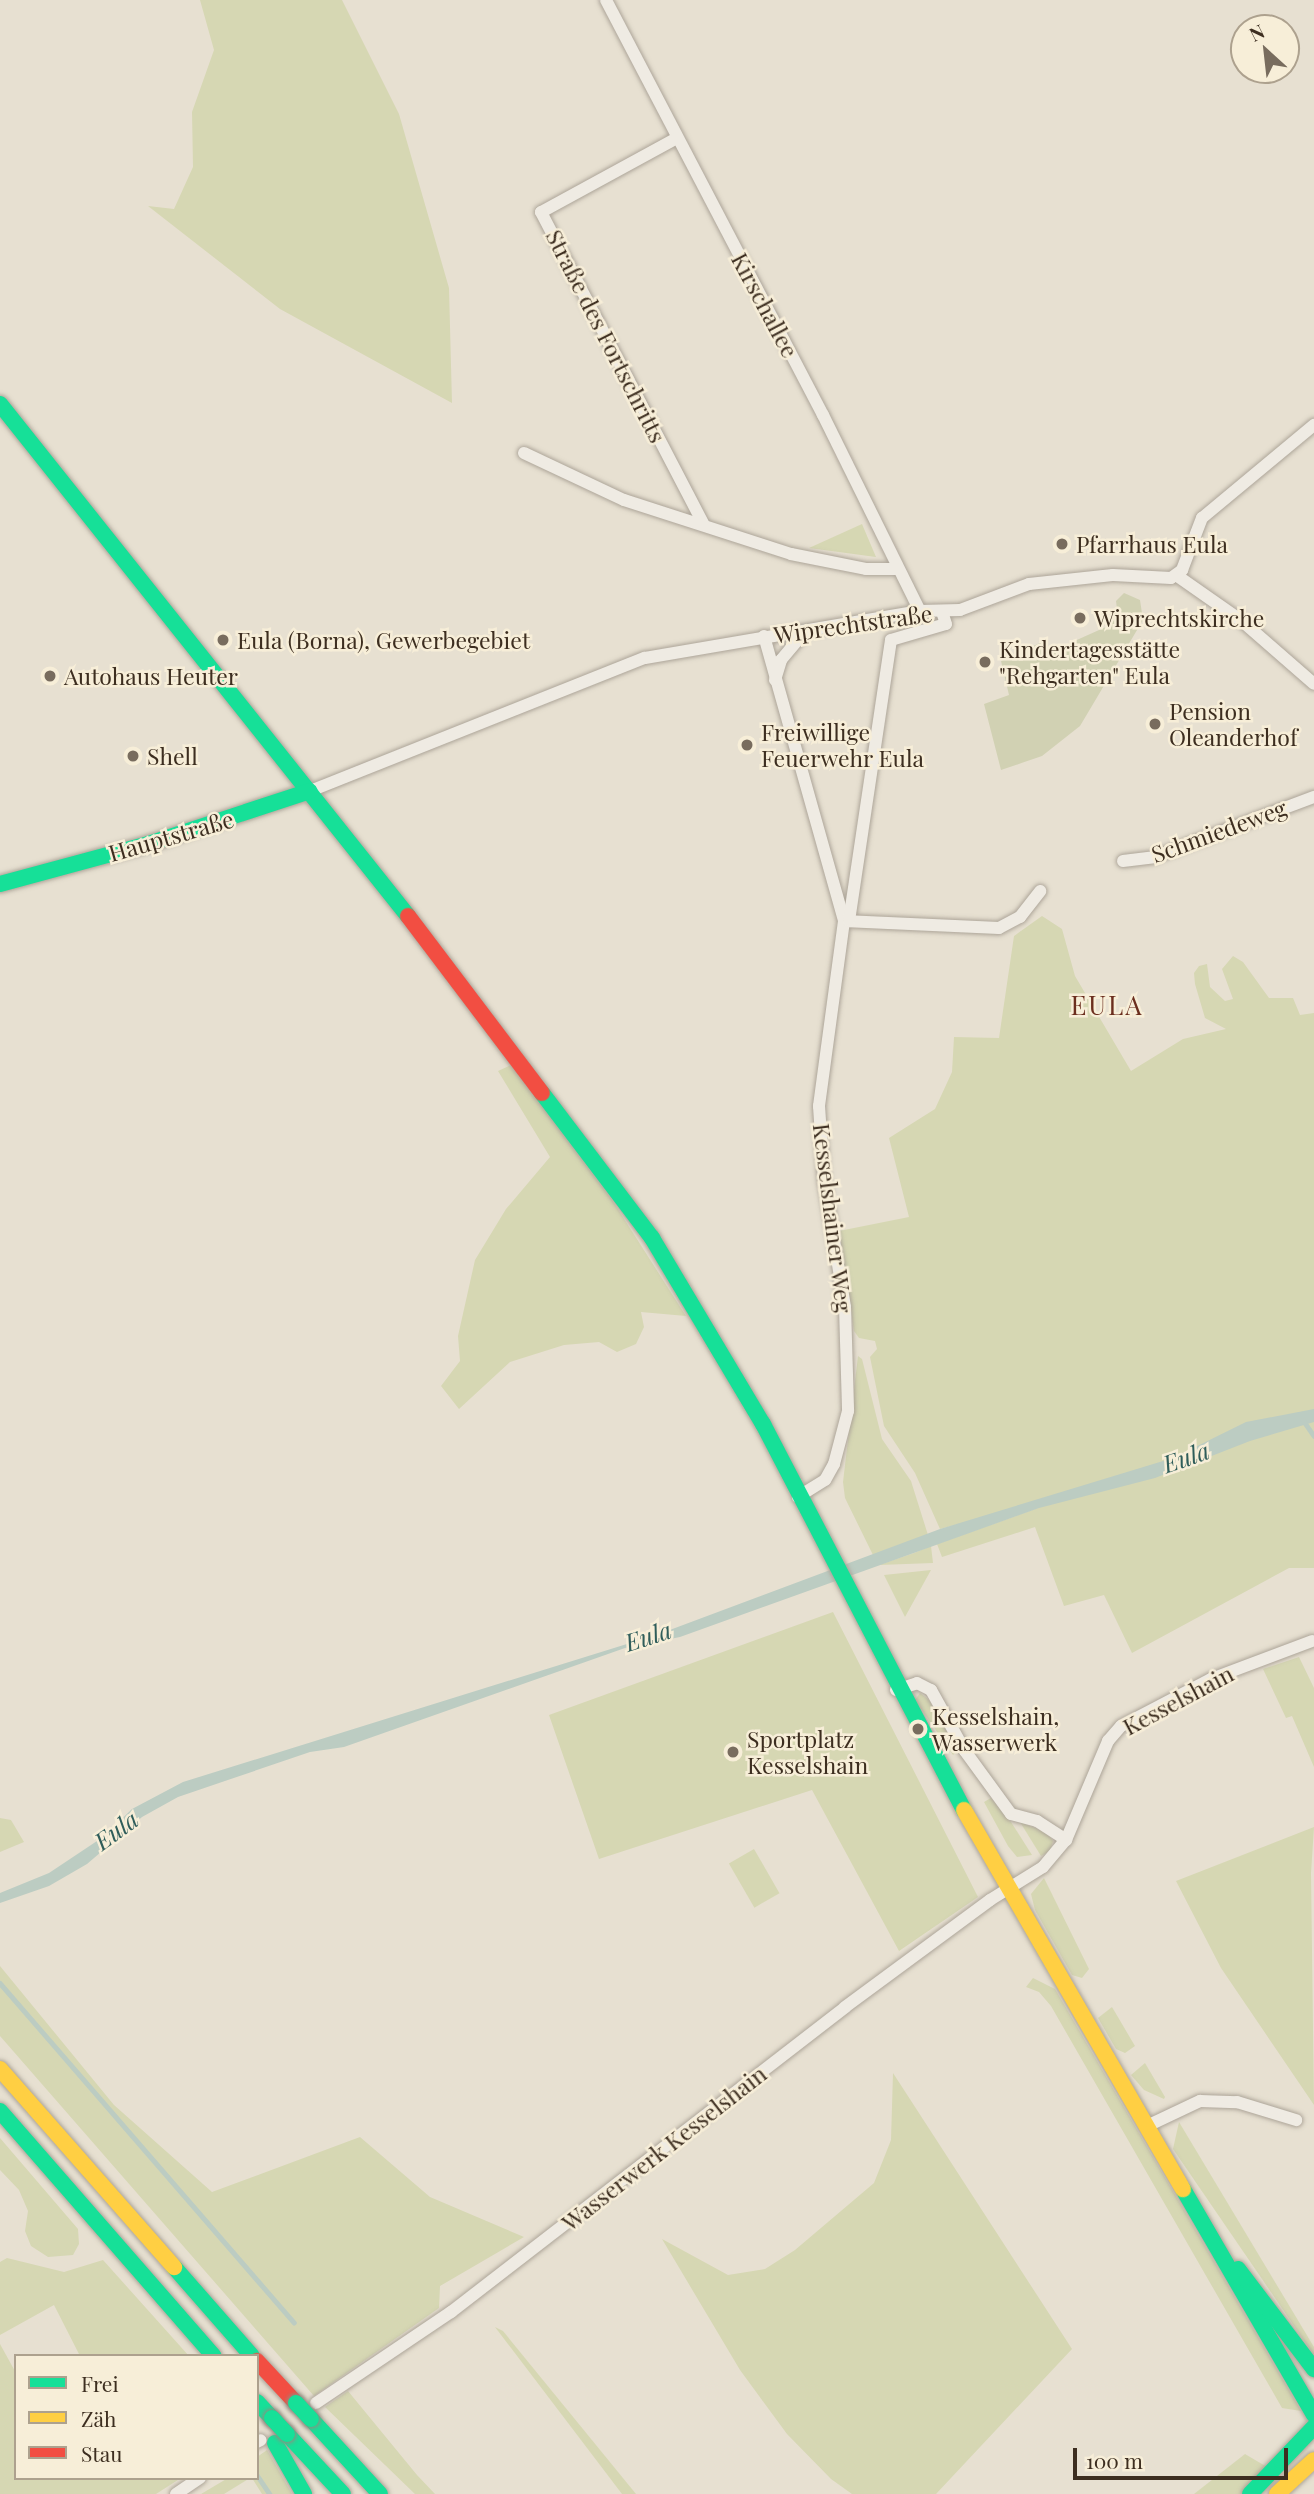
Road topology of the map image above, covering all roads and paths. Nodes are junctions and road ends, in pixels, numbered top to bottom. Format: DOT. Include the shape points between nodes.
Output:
graph roads {
  1 [pos="606,0"];
  2 [pos="677,138"];
  3 [pos="0,404"];
  4 [pos="1312,432"];
  5 [pos="524,453"];
  6 [pos="703,523"];
  7 [pos="898,569"];
  8 [pos="1176,575"];
  9 [pos="920,611"];
  10 [pos="942,612"];
  11 [pos="807,629"];
  12 [pos="764,636"];
  13 [pos="775,680"];
  14 [pos="1314,684"];
  15 [pos="339,777"];
  16 [pos="310,791"];
  17 [pos="1314,797"];
  18 [pos="1123,861"];
  19 [pos="0,884"];
  20 [pos="1040,891"];
  21 [pos="846,921"];
  22 [pos="798,1496"];
  23 [pos="1312,1641"];
  24 [pos="896,1690"];
  25 [pos="1066,1840"];
  26 [pos="1008,1887"];
  27 [pos="0,2069"];
  28 [pos="0,2111"];
  29 [pos="1296,2120"];
  30 [pos="1147,2126"];
  31 [pos="1225,2257"];
  32 [pos="212,2354"];
  33 [pos="250,2354"];
  34 [pos="259,2363"];
  35 [pos="1314,2369"];
  36 [pos="316,2403"];
  37 [pos="259,2408"];
  38 [pos="1314,2415"];
  39 [pos="1314,2427"];
  40 [pos="267,2431"];
  41 [pos="1314,2460"];
  42 [pos="197,2480"];
  43 [pos="176,2494"];
  44 [pos="304,2494"];
  45 [pos="343,2494"];
  46 [pos="380,2494"];
  47 [pos="1250,2494"];
  48 [pos="1277,2494"];
  1 -- 2 [label="street, Kirschallee"];
  2 -- 6 [label="street, Straße des Fortschritts" via="541,212"];
  2 -- 7 [label="street, Kirschallee"];
  3 -- 16 [label="main road"];
  4 -- 8 [label="street" via="1202,518"];
  5 -- 6 [label="street" via="624,500"];
  6 -- 7 [label="street" via="791,554 866,569"];
  7 -- 9 [label="street, Kirschallee"];
  8 -- 10 [label="street, Wiprechtstraße" via="1114,575 1029,584 960,610"];
  8 -- 14 [label="street" via="1243,622"];
  9 -- 10 [label="street, Wiprechtstraße"];
  9 -- 11 [label="street, Wiprechtstraße"];
  10 -- 21 [label="street" via="946,624 891,640"];
  11 -- 12 [label="street, Wiprechtstraße"];
  11 -- 13 [label="street" via="781,660"];
  12 -- 13 [label="street, Kesselshainer Weg"];
  12 -- 15 [label="street, Wiprechtstraße" via="645,657"];
  13 -- 21 [label="street, Kesselshainer Weg"];
  15 -- 16 [label="street, Hauptstraße"];
  16 -- 19 [label="main road, Hauptstraße"];
  16 -- 22 [label="main road" via="630,1205 730,1365"];
  17 -- 18 [label="street, Schmiedeweg" via="1154,857"];
  20 -- 21 [label="street" via="1020,917 999,928"];
  21 -- 22 [label="street, Kesselshainer Weg" via="819,1106 824,1180 845,1307 848,1411 825,1480"];
  22 -- 24 [label="main road"];
  23 -- 25 [label="street, Kesselshain" via="1211,1679 1121,1726 1108,1741"];
  24 -- 25 [label="street" via="918,1682 931,1690 965,1751 1011,1814 1037,1821"];
  24 -- 26 [label="main road"];
  25 -- 26 [label="street, Kesselshain" via="1043,1867"];
  26 -- 30 [label="main road"];
  26 -- 36 [label="street, Wasserwerk Kesselshain" via="451,2312"];
  27 -- 33 [label="main road"];
  28 -- 32 [label="main road"];
  29 -- 30 [label="street" via="1237,2102 1200,2101"];
  30 -- 31 [label="main road"];
  31 -- 35 [label="main road" via="1251,2284"];
  31 -- 38 [label="main road"];
  34 -- 46 [label="main road, bridge"];
  37 -- 40 [label="main road"];
  39 -- 47 [label="main road"];
  40 -- 44 [label="main road"];
  40 -- 45 [label="main road"];
  41 -- 48 [label="main road"];
  42 -- 43 [label="street"];
}
